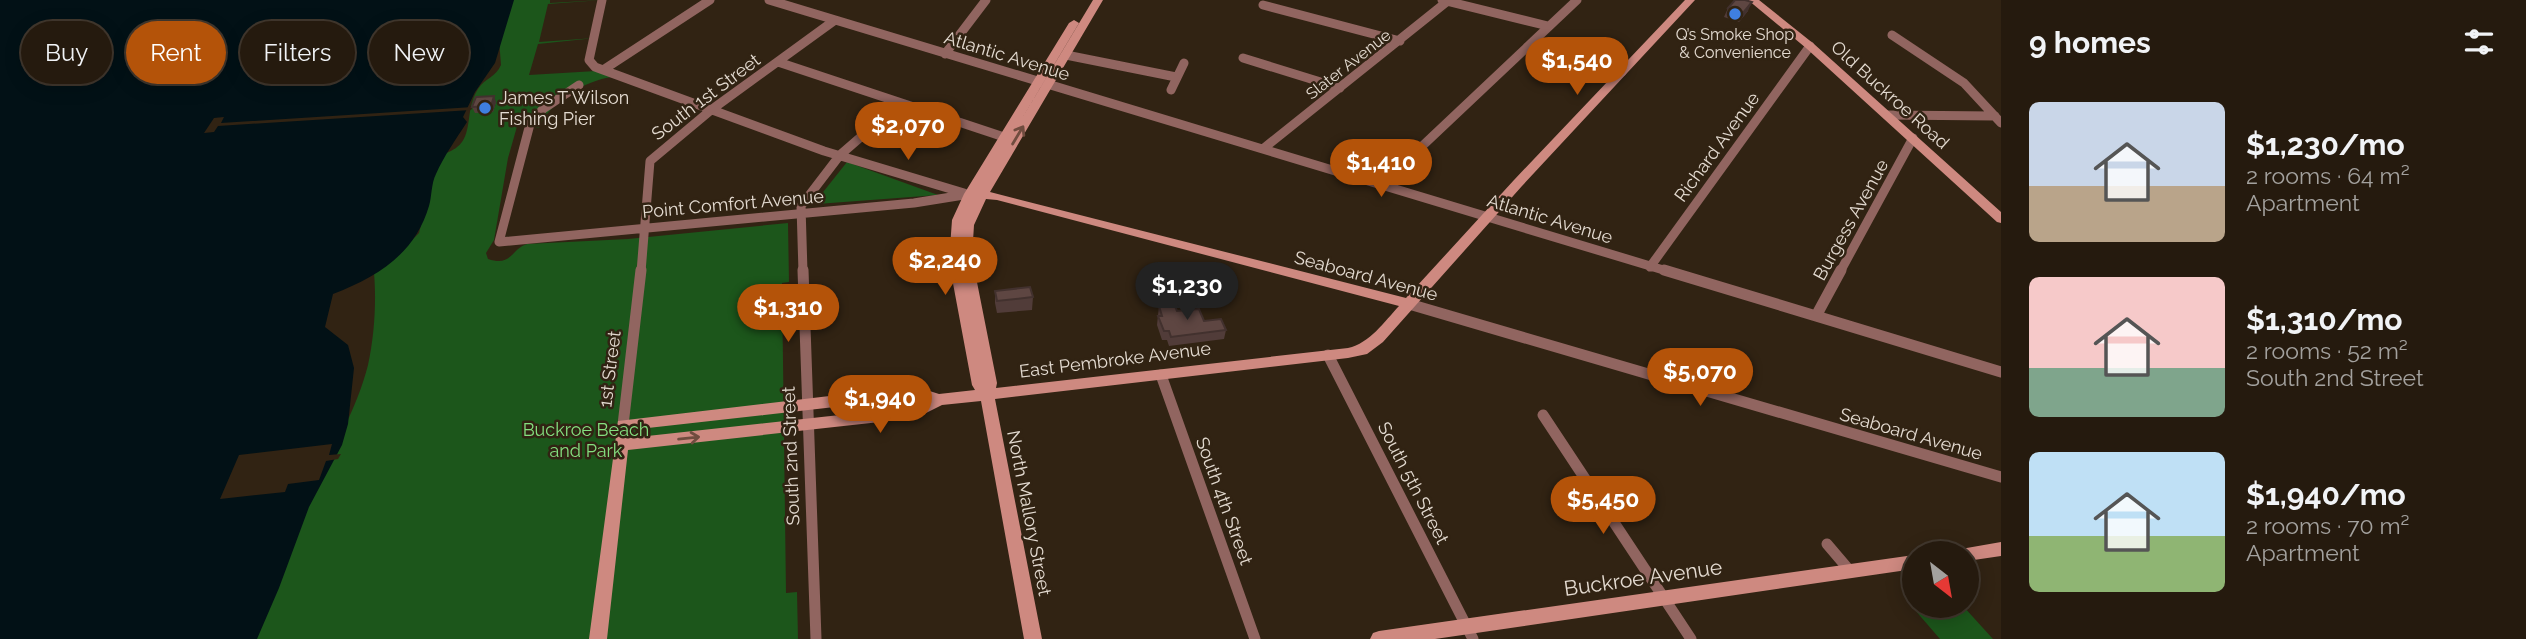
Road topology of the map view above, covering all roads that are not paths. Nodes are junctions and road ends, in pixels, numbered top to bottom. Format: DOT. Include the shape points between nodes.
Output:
graph roads {
  1 [pos="602,0"];
  2 [pos="710,0"];
  3 [pos="769,0"];
  4 [pos="986,0"];
  5 [pos="1088,0"];
  6 [pos="1098,0"];
  7 [pos="1446,0"];
  8 [pos="1577,0"];
  9 [pos="1690,0"];
  10 [pos="1754,0"];
  11 [pos="1263,5"];
  12 [pos="835,20"];
  13 [pos="1548,26"];
  14 [pos="1892,35"];
  15 [pos="1400,41"];
  16 [pos="1810,46"];
  17 [pos="1527,47"];
  18 [pos="945,54"];
  19 [pos="1066,55"];
  20 [pos="1243,58"];
  21 [pos="778,62"];
  22 [pos="1184,62"];
  23 [pos="603,70"];
  24 [pos="1622,72"];
  25 [pos="1176,77"];
  26 [pos="1043,83"];
  27 [pos="579,85"];
  28 [pos="1340,88"];
  29 [pos="1171,90"];
  30 [pos="900,103"];
  31 [pos="711,110"];
  32 [pos="1887,115"];
  33 [pos="1998,119"];
  34 [pos="1004,137"];
  35 [pos="1913,138"];
  36 [pos="1264,148"];
  37 [pos="840,155"];
  38 [pos="1382,184"];
  39 [pos="976,194"];
  40 [pos="800,214"];
  41 [pos="1489,217"];
  42 [pos="2001,219"];
  43 [pos="646,228"];
  44 [pos="1650,267"];
  45 [pos="1409,304"];
  46 [pos="1816,316"];
  47 [pos="1328,355"];
  48 [pos="2000,370"];
  49 [pos="1161,374"];
  50 [pos="987,394"];
  51 [pos="939,400"];
  52 [pos="806,404"];
  53 [pos="1543,415"];
  54 [pos="623,425"];
  55 [pos="807,425"];
  56 [pos="621,445"];
  57 [pos="2001,477"];
  58 [pos="1827,544"];
  59 [pos="2001,549"];
  60 [pos="1979,552"];
  61 [pos="1902,564"];
  62 [pos="1850,571"];
  63 [pos="1664,598"];
  64 [pos="1470,632"];
  65 [pos="598,639"];
  66 [pos="816,639"];
  67 [pos="1033,639"];
  68 [pos="1255,639"];
  69 [pos="1379,639"];
  70 [pos="1691,639"];
  1 -- 23 [label="street" via="589,60"];
  2 -- 23 [label="street"];
  3 -- 12 [label="street, Atlantic Avenue"];
  4 -- 18 [label="street"];
  5 -- 26 [label="main road, North Mallory Street"];
  6 -- 19 [label="main road, North Mallory Street"];
  7 -- 13 [label="street"];
  7 -- 15 [label="street, Slater Avenue"];
  8 -- 13 [label="street"];
  9 -- 24 [label="main road, East Pembroke Avenue"];
  10 -- 16 [label="main road, Old Buckroe Road"];
  11 -- 15 [label="street"];
  12 -- 18 [label="street, Atlantic Avenue"];
  12 -- 21 [label="street, South 1st Street"];
  13 -- 17 [label="street"];
  14 -- 33 [label="street" via="1964,83"];
  15 -- 28 [label="street, Slater Avenue"];
  16 -- 32 [label="main road, Old Buckroe Road"];
  16 -- 44 [label="street, Richard Avenue"];
  17 -- 24 [label="street"];
  17 -- 38 [label="street"];
  18 -- 26 [label="street, Atlantic Avenue"];
  19 -- 25 [label="street"];
  19 -- 26 [label="main road, North Mallory Street"];
  20 -- 28 [label="street"];
  21 -- 30 [label="street"];
  21 -- 31 [label="street, South 1st Street"];
  22 -- 25 [label="street"];
  23 -- 31 [label="street, Seaboard Avenue"];
  24 -- 41 [label="main road, East Pembroke Avenue"];
  25 -- 29 [label="street"];
  26 -- 34 [label="main road, North Mallory Street"];
  26 -- 36 [label="street, Atlantic Avenue"];
  39 -- 26 [label="main road, North Mallory Street, one-way"];
  27 -- 43 [label="street, Point Comfort Avenue" via="543,109 530,124 499,242"];
  28 -- 36 [label="street, Slater Avenue"];
  30 -- 34 [label="street"];
  30 -- 37 [label="street"];
  31 -- 37 [label="street, Seaboard Avenue"];
  31 -- 43 [label="street, South 1st Street" via="650,160"];
  32 -- 33 [label="street"];
  32 -- 35 [label="main road, Old Buckroe Road"];
  34 -- 39 [label="main road, North Mallory Street"];
  35 -- 42 [label="main road, Old Buckroe Road"];
  35 -- 46 [label="street, Burgess Avenue"];
  36 -- 38 [label="street, Atlantic Avenue"];
  37 -- 39 [label="street, Seaboard Avenue" via="933,186"];
  37 -- 40 [label="street" via="801,206"];
  38 -- 41 [label="street, Atlantic Avenue"];
  39 -- 40 [label="street, Point Comfort Avenue"];
  39 -- 45 [label="main road, Seaboard Avenue"];
  39 -- 50 [label="main road, North Mallory Street" via="958,220 955,251 977,379"];
  40 -- 43 [label="street, Point Comfort Avenue"];
  40 -- 52 [label="street, South 2nd Street"];
  41 -- 44 [label="street, Atlantic Avenue"];
  41 -- 45 [label="main road, East Pembroke Avenue"];
  43 -- 54 [label="street, 1st Street"];
  44 -- 46 [label="street, Atlantic Avenue"];
  45 -- 47 [label="main road, East Pembroke Avenue" via="1368,346"];
  45 -- 57 [label="street, Seaboard Avenue"];
  46 -- 48 [label="street, Atlantic Avenue"];
  47 -- 49 [label="main road, East Pembroke Avenue"];
  47 -- 64 [label="street, South 5th Street"];
  49 -- 50 [label="main road, East Pembroke Avenue"];
  49 -- 68 [label="street, South 4th Street"];
  50 -- 51 [label="main road, East Pembroke Avenue"];
  50 -- 67 [label="main road, North Mallory Street"];
  51 -- 52 [label="main road, East Pembroke Avenue" via="914,392"];
  51 -- 55 [label="main road, East Pembroke Avenue" via="916,412"];
  52 -- 54 [label="main road, East Pembroke Avenue"];
  52 -- 55 [label="street, South 2nd Street"];
  53 -- 63 [label="street"];
  54 -- 56 [label="main road, 1st Street"];
  56 -- 55 [label="main road, East Pembroke Avenue, one-way"];
  55 -- 66 [label="street, South 2nd Street"];
  56 -- 65 [label="main road, 1st Street"];
  58 -- 62 [label="street"];
  59 -- 60 [label="main road"];
  61 -- 62 [label="main road, Buckroe Avenue"];
  62 -- 63 [label="main road, Buckroe Avenue"];
  63 -- 64 [label="main road, Buckroe Avenue"];
  63 -- 70 [label="street"];
  64 -- 69 [label="main road, Buckroe Avenue"];
}
